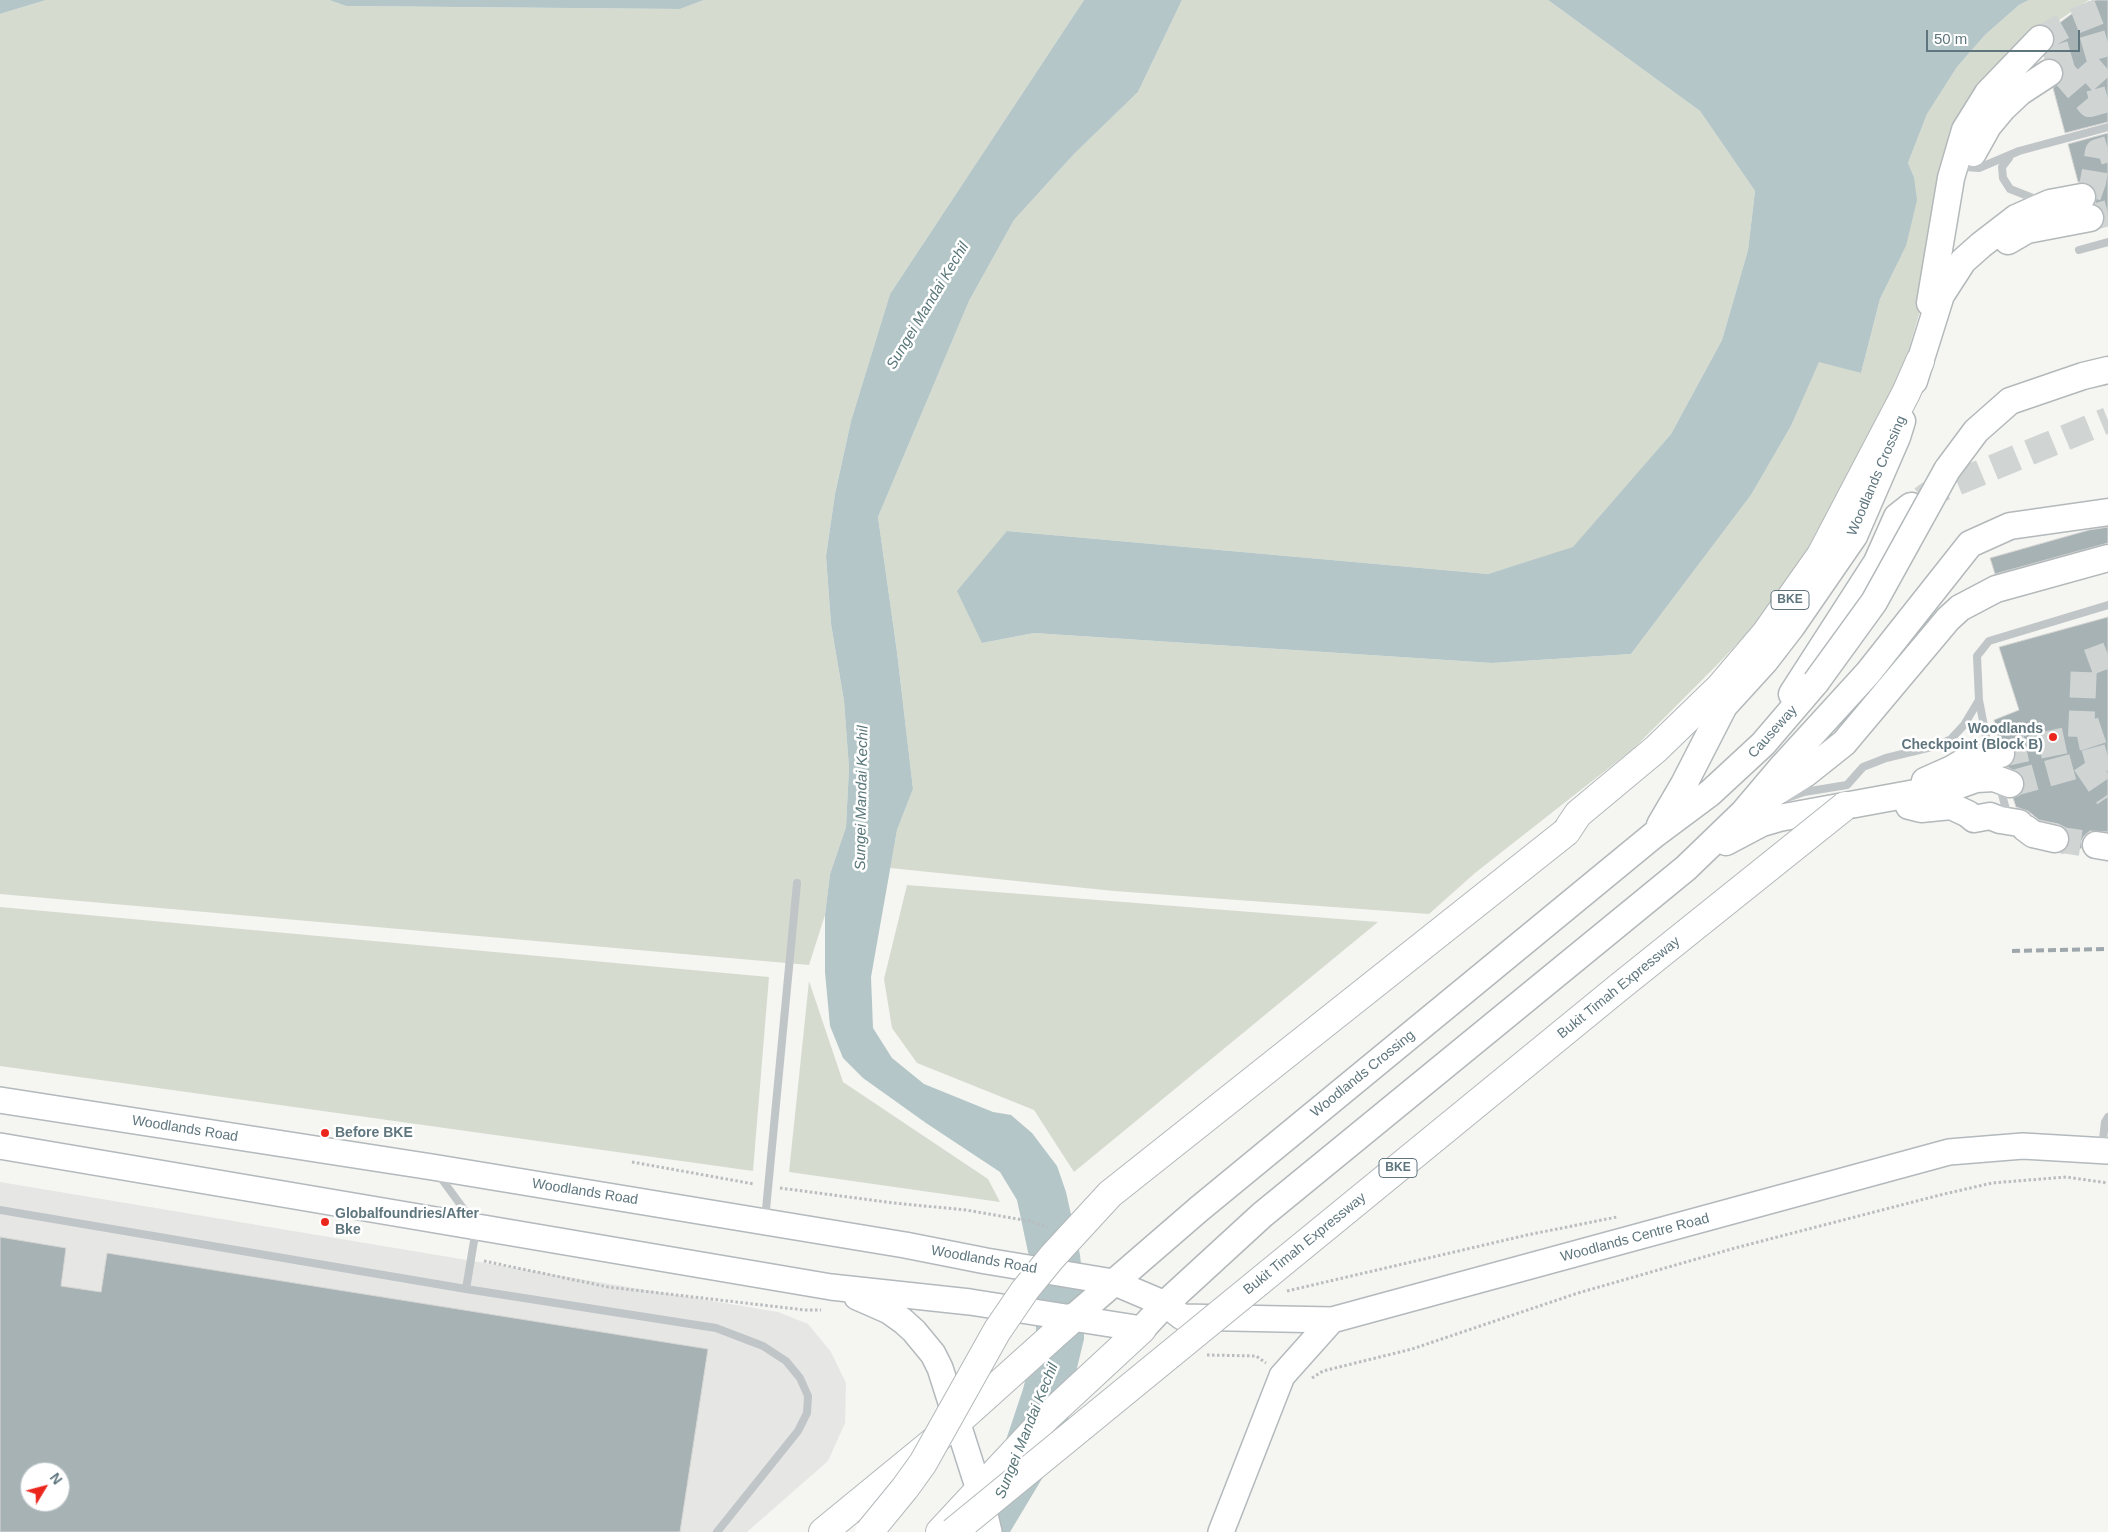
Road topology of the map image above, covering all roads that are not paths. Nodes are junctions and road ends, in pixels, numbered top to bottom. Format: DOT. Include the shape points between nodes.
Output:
graph roads {
  1 [pos="2108,127"];
  2 [pos="2019,151"];
  3 [pos="1965,167"];
  4 [pos="2050,203"];
  5 [pos="2108,242"];
  6 [pos="2079,250"];
  7 [pos="1941,295"];
  8 [pos="1920,360"];
  9 [pos="2108,370"];
  10 [pos="1911,506"];
  11 [pos="2108,512"];
  12 [pos="2108,558"];
  13 [pos="2108,605"];
  14 [pos="1979,700"];
  15 [pos="1724,706"];
  16 [pos="1998,768"];
  17 [pos="1726,779"];
  18 [pos="1890,797"];
  19 [pos="1604,800"];
  20 [pos="1845,806"];
  21 [pos="1744,812"];
  22 [pos="2018,824"];
  23 [pos="1655,834"];
  24 [pos="2055,839"];
  25 [pos="1686,868"];
  26 [pos="797,883"];
  27 [pos="0,1100"];
  28 [pos="2108,1117"];
  29 [pos="0,1146"];
  30 [pos="2105,1150"];
  31 [pos="432,1167"];
  32 [pos="0,1210"];
  33 [pos="765,1222"];
  34 [pos="476,1227"];
  35 [pos="1113,1282"];
  36 [pos="466,1289"];
  37 [pos="827,1299"];
  38 [pos="1165,1304"];
  39 [pos="1074,1317"];
  40 [pos="1332,1320"];
  41 [pos="1142,1329"];
  42 [pos="956,1423"];
  43 [pos="971,1499"];
  44 [pos="717,1532"];
  45 [pos="823,1532"];
  46 [pos="869,1532"];
  47 [pos="940,1532"];
  48 [pos="953,1532"];
  49 [pos="989,1532"];
  50 [pos="1221,1532"];
  1 -- 2 [label="lane"];
  2 -- 3 [label="lane" via="1979,168"];
  2 -- 4 [label="lane" via="2002,167 2010,189"];
  3 -- 7 [label="highway, Woodlands Crossing"];
  3 -- 8 [label="highway, Woodlands Crossing" via="1963,159 1967,140 1993,95 2004,82 2041,55 1988,93 1965,130 1951,178"];
  4 -- 7 [label="highway, Woodlands Crossing" via="2016,218 1981,245 1963,262"];
  4 -- 7 [label="highway, Woodlands Crossing" via="2086,208 2027,230 1988,255"];
  5 -- 6 [label="lane"];
  7 -- 8 [label="highway, Woodlands Crossing"];
  8 -- 15 [label="highway, Woodlands Crossing" via="1897,437 1854,536 1765,662"];
  8 -- 19 [label="highway, BKE" via="1821,555 1766,633 1720,687"];
  9 -- 17 [label="highway, Causeway, bridge" via="2010,401 1976,431 1947,470 1874,602 1780,726"];
  10 -- 17 [label="highway, Woodlands Crossing" via="1897,518 1877,562 1790,696 1730,767"];
  11 -- 21 [label="highway" via="2010,526 1970,544 1868,673"];
  12 -- 21 [label="highway" via="1996,589 1960,608 1844,743 1805,774"];
  13 -- 14 [label="lane" via="1989,641 1977,656"];
  14 -- 16 [label="lane"];
  14 -- 21 [label="lane" via="1951,739 1863,767 1847,785 1804,792"];
  15 -- 19 [label="highway, BKE"];
  15 -- 23 [label="highway, Woodlands Crossing"];
  16 -- 18 [label="highway" via="1967,760"];
  16 -- 22 [label="lane"];
  17 -- 23 [label="highway, Woodlands Crossing"];
  18 -- 20 [label="highway"];
  18 -- 22 [label="highway" via="1921,809 1951,806 1974,819 1990,816"];
  19 -- 46 [label="highway, BKE, bridge" via="1585,822 1566,832 1110,1194 1025,1290 992,1339 923,1463"];
  20 -- 25 [label="highway" via="1762,823 1731,838"];
  20 -- 48 [label="highway, Bukit Timah Expressway / BKE, bridge"];
  21 -- 25 [label="highway"];
  22 -- 24 [label="highway" via="2033,834"];
  23 -- 35 [label="highway, Woodlands Crossing"];
  25 -- 38 [label="highway" via="1262,1215"];
  26 -- 33 [label="lane"];
  27 -- 31 [label="main road, Woodlands Road"];
  28 -- 30 [label="lane" via="2105,1122"];
  29 -- 34 [label="main road"];
  30 -- 40 [label="main road, Woodlands Centre Road" via="2023,1146 1948,1152"];
  31 -- 33 [label="main road, Woodlands Road"];
  31 -- 34 [label="lane"];
  32 -- 36 [label="lane"];
  33 -- 35 [label="main road, Woodlands Road"];
  34 -- 36 [label="lane"];
  34 -- 37 [label="main road"];
  35 -- 38 [label="main road, Woodlands Road"];
  35 -- 39 [label="highway, Woodlands Crossing"];
  36 -- 44 [label="lane" via="716,1328 763,1346 786,1361 800,1378 808,1396 807,1413 798,1431"];
  37 -- 39 [label="main road" via="896,1294"];
  37 -- 42 [label="main road" via="889,1311 914,1330 940,1368"];
  38 -- 40 [label="main road, Woodlands Centre Road" via="1182,1317"];
  38 -- 41 [label="highway"];
  39 -- 41 [label="main road"];
  39 -- 42 [label="highway"];
  40 -- 50 [label="main road" via="1282,1376"];
  41 -- 43 [label="highway" via="1047,1417"];
  42 -- 43 [label="main road"];
  42 -- 45 [label="highway"];
  43 -- 47 [label="highway"];
  43 -- 49 [label="main road"];
}
